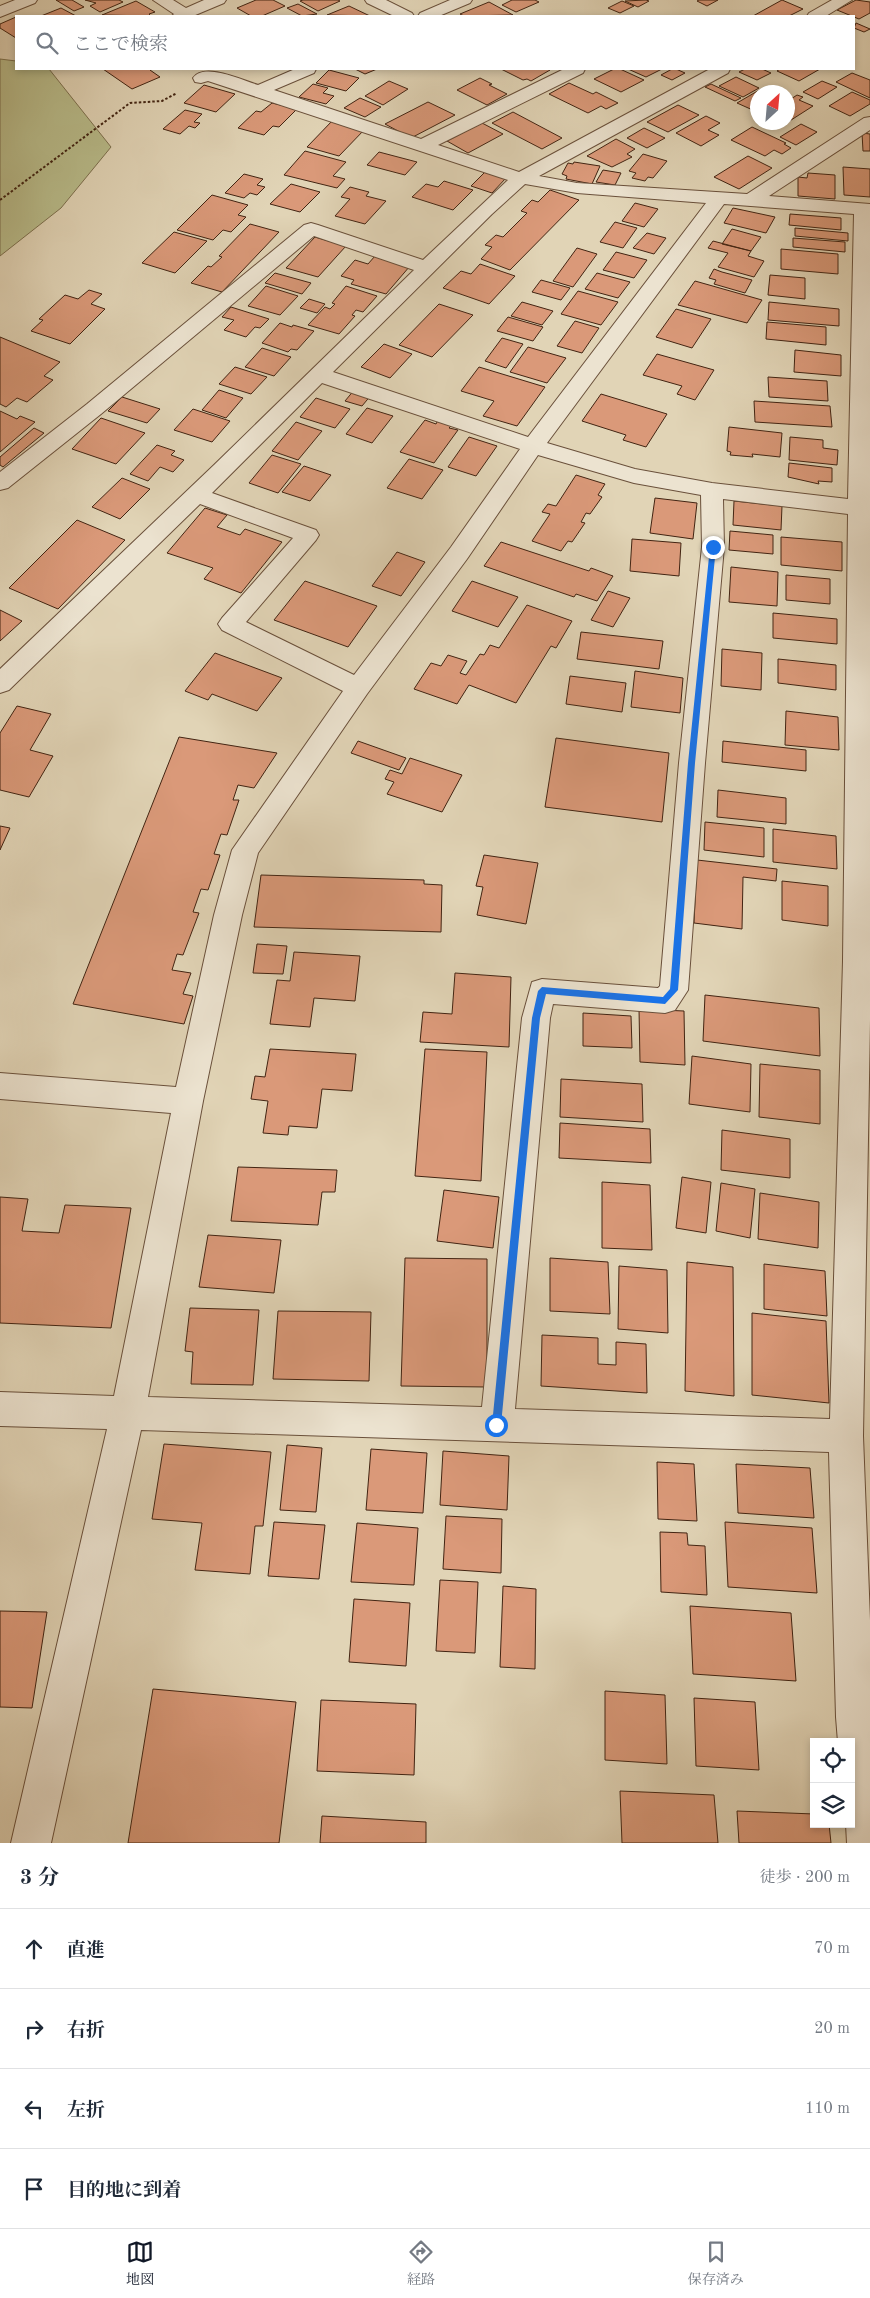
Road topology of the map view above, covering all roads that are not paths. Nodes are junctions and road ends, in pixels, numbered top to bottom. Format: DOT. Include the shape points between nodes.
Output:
graph roads {
  1 [pos="29,0"];
  2 [pos="161,0"];
  3 [pos="218,0"];
  4 [pos="373,0"];
  5 [pos="464,0"];
  6 [pos="844,0"];
  7 [pos="0,12"];
  8 [pos="183,15"];
  9 [pos="404,15"];
  10 [pos="428,15"];
  11 [pos="817,15"];
  12 [pos="306,70"];
  13 [pos="575,70"];
  14 [pos="720,70"];
  15 [pos="201,78"];
  16 [pos="259,91"];
  17 [pos="870,122"];
  18 [pos="423,146"];
  19 [pos="521,178"];
  20 [pos="719,198"];
  21 [pos="751,200"];
  22 [pos="867,210"];
  23 [pos="428,268"];
  24 [pos="317,374"];
  25 [pos="532,446"];
  26 [pos="0,483"];
  27 [pos="712,490"];
  28 [pos="196,495"];
  29 [pos="864,508"];
  30 [pos="0,684"];
  31 [pos="358,688"];
  32 [pos="0,1086"];
  33 [pos="188,1101"];
  34 [pos="0,1409"];
  35 [pos="128,1412"];
  36 [pos="496,1425"];
  37 [pos="846,1436"];
  38 [pos="31,1843"];
  39 [pos="867,1843"];
  1 -- 7 [label="street"];
  2 -- 8 [label="street"];
  3 -- 8 [label="street"];
  4 -- 9 [label="street"];
  5 -- 10 [label="street"];
  6 -- 11 [label="street"];
  12 -- 16 [label="street"];
  13 -- 18 [label="street"];
  14 -- 19 [label="street"];
  15 -- 16 [label="street" via="207,76"];
  16 -- 18 [label="street"];
  17 -- 21 [label="street"];
  18 -- 19 [label="street"];
  19 -- 20 [label="street" via="578,188"];
  19 -- 23 [label="street"];
  20 -- 21 [label="street"];
  20 -- 25 [label="street"];
  21 -- 22 [label="street"];
  22 -- 29 [label="street"];
  23 -- 24 [label="street"];
  23 -- 26 [label="street" via="311,229"];
  24 -- 25 [label="street"];
  24 -- 28 [label="street"];
  25 -- 27 [label="street" via="634,476"];
  25 -- 31 [label="street" via="459,552"];
  27 -- 29 [label="street"];
  27 -- 36 [label="street" via="713,547 674,990 665,1001 542,991 536,1018"];
  28 -- 30 [label="street"];
  28 -- 31 [label="street" via="308,535 230,624"];
  29 -- 37 [label="street" via="858,961"];
  31 -- 33 [label="street" via="246,850 228,915"];
  32 -- 33 [label="street"];
  33 -- 35 [label="street"];
  34 -- 35 [label="street"];
  35 -- 36 [label="street"];
  35 -- 38 [label="street"];
  36 -- 37 [label="street"];
  37 -- 39 [label="street" via="855,1717"];
}
